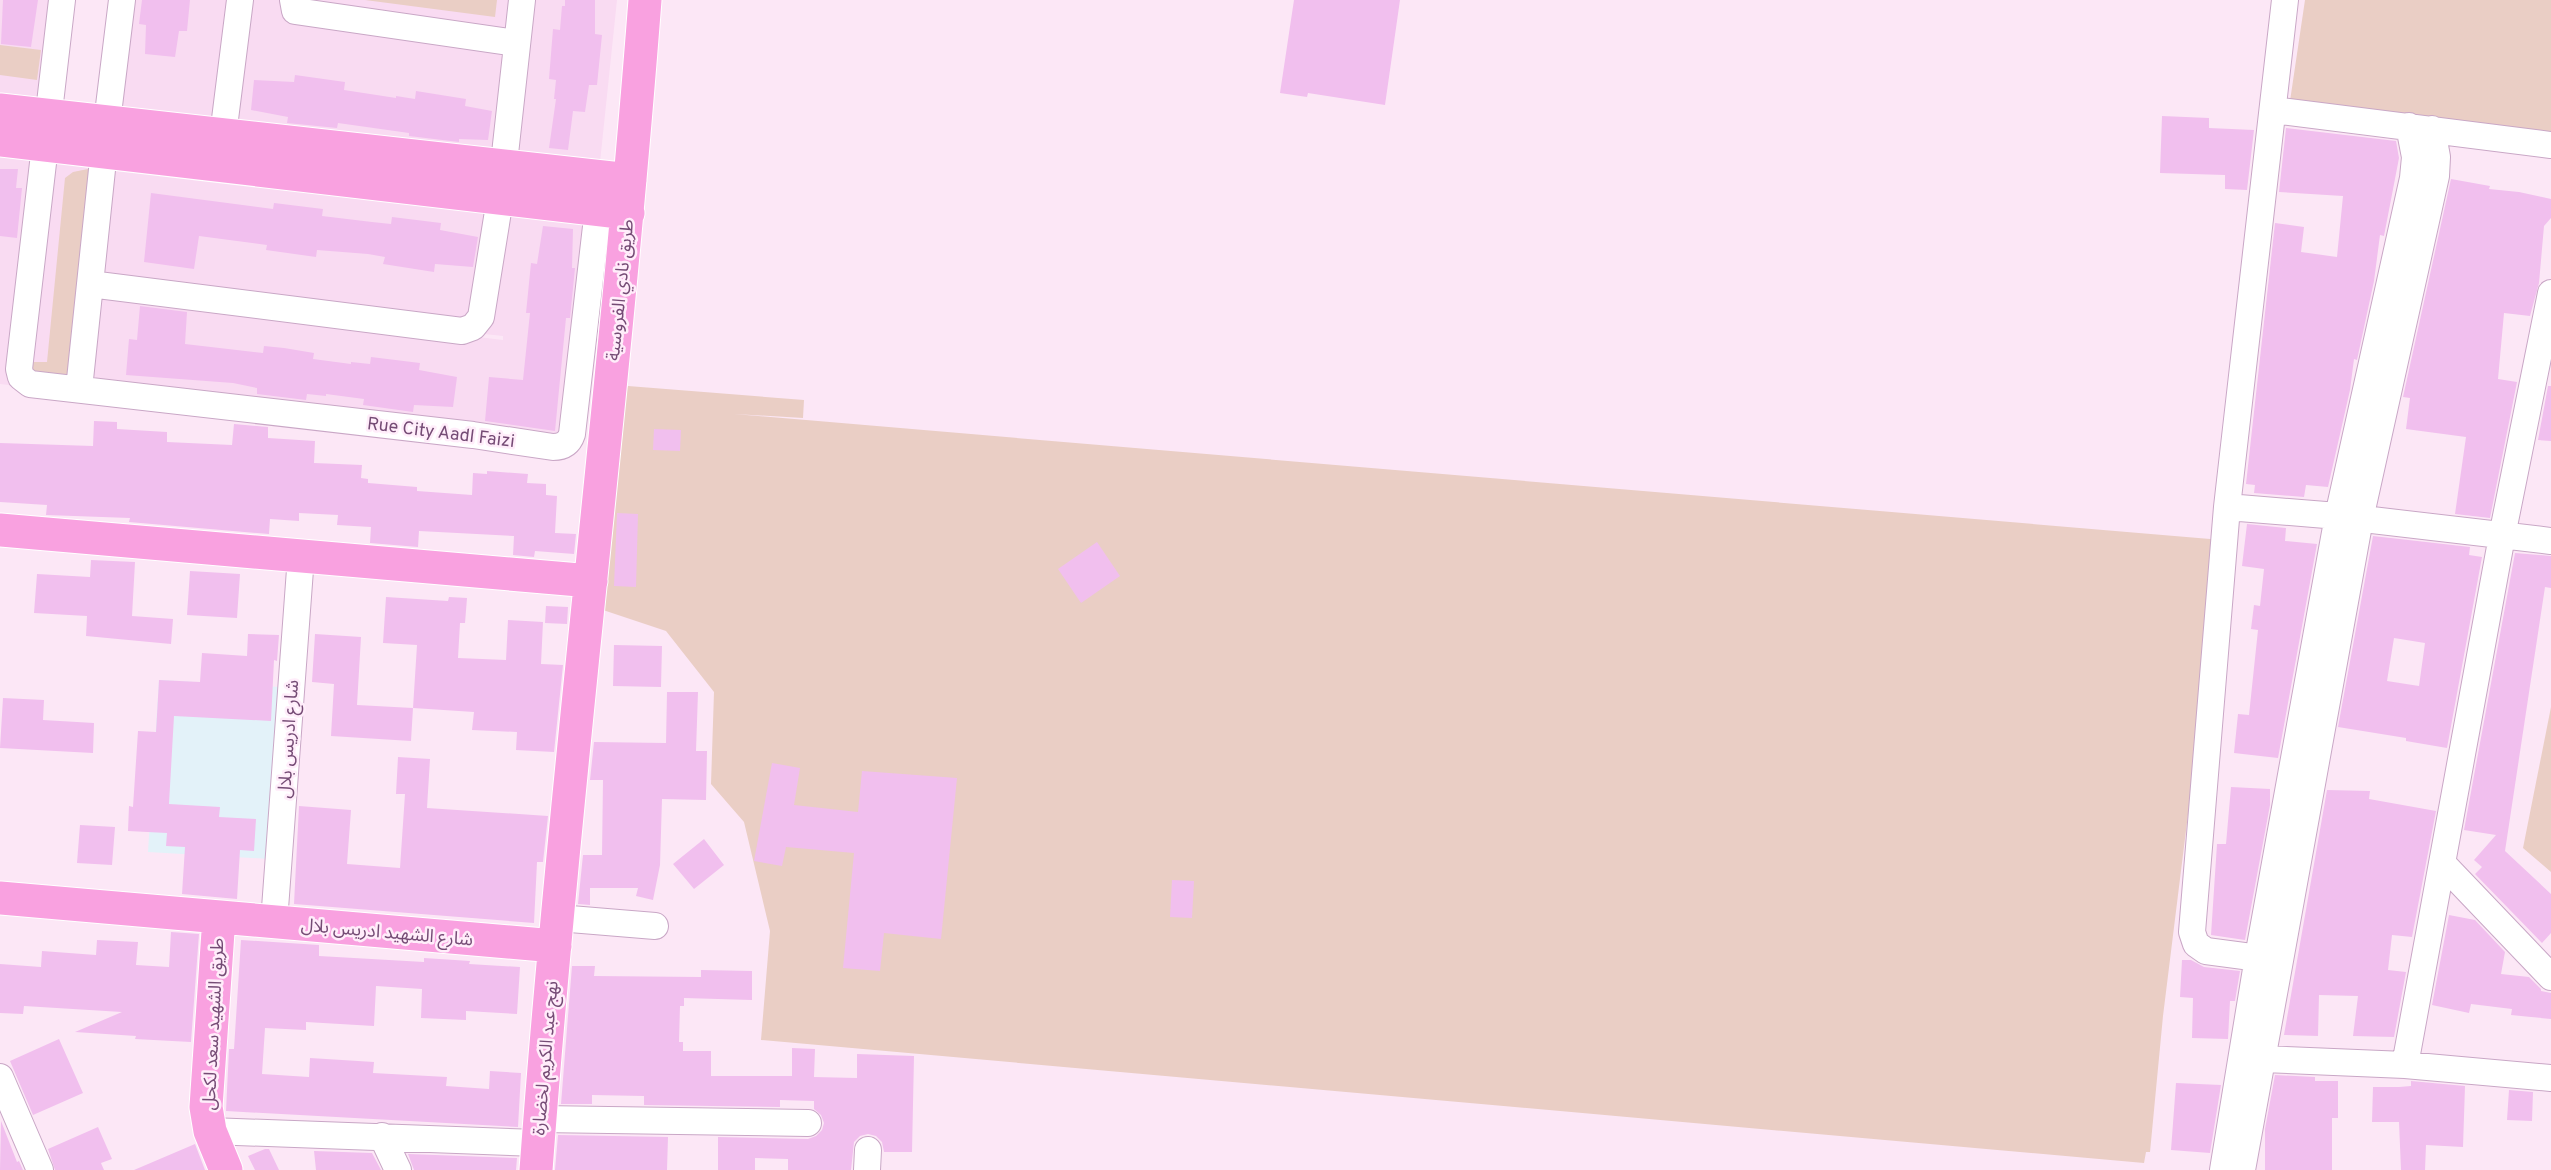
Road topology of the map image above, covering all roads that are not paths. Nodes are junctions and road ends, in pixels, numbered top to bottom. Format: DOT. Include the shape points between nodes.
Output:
graph roads {
  1 [pos="62,0"];
  2 [pos="122,0"];
  3 [pos="240,0"];
  4 [pos="293,0"];
  5 [pos="522,0"];
  6 [pos="645,0"];
  7 [pos="2285,0"];
  8 [pos="516,43"];
  9 [pos="0,110"];
  10 [pos="2273,110"];
  11 [pos="2421,127"];
  12 [pos="47,131"];
  13 [pos="223,135"];
  14 [pos="105,137"];
  15 [pos="0,141"];
  16 [pos="2551,145"];
  17 [pos="502,183"];
  18 [pos="614,196"];
  19 [pos="90,284"];
  20 [pos="2551,293"];
  21 [pos="79,390"];
  22 [pos="2227,507"];
  23 [pos="2349,517"];
  24 [pos="0,530"];
  25 [pos="2502,536"];
  26 [pos="2551,541"];
  27 [pos="301,556"];
  28 [pos="591,581"];
  29 [pos="2443,864"];
  30 [pos="0,898"];
  31 [pos="219,917"];
  32 [pos="274,922"];
  33 [pos="655,926"];
  34 [pos="556,932"];
  35 [pos="2268,959"];
  36 [pos="2551,976"];
  37 [pos="2263,1059"];
  38 [pos="2405,1065"];
  39 [pos="2551,1078"];
  40 [pos="2,1087"];
  41 [pos="808,1123"];
  42 [pos="210,1131"];
  43 [pos="382,1136"];
  44 [pos="538,1144"];
  45 [pos="40,1170"];
  46 [pos="226,1170"];
  47 [pos="398,1170"];
  48 [pos="2223,1170"];
  49 [pos="2242,1170"];
  1 -- 12 [label="street, Rue City Aadl Faizi"];
  2 -- 14 [label="street"];
  3 -- 13 [label="street"];
  4 -- 8 [label="street" via="295,11"];
  5 -- 8 [label="street"];
  6 -- 18 [label="main road, طريق نادي الفروسية"];
  7 -- 10 [label="street"];
  8 -- 17 [label="street"];
  9 -- 12 [label="main road"];
  10 -- 11 [label="street"];
  10 -- 22 [label="street"];
  11 -- 16 [label="street"];
  11 -- 23 [label="street"];
  12 -- 14 [label="main road"];
  12 -- 15 [label="main road"];
  12 -- 21 [label="street, Rue City Aadl Faizi" via="19,373 30,384"];
  13 -- 14 [label="main road"];
  13 -- 17 [label="main road"];
  14 -- 17 [label="main road"];
  14 -- 19 [label="street"];
  17 -- 18 [label="main road"];
  17 -- 19 [label="street" via="481,317 468,330"];
  18 -- 21 [label="street, Rue City Aadl Faizi" via="572,433 563,446"];
  18 -- 28 [label="main road, طريق نادي الفروسية"];
  19 -- 21 [label="street"];
  20 -- 25 [label="street"];
  22 -- 23 [label="street"];
  22 -- 35 [label="street" via="2193,938 2206,951"];
  23 -- 25 [label="street"];
  23 -- 35 [label="street"];
  24 -- 27 [label="main road"];
  25 -- 26 [label="street"];
  25 -- 29 [label="street"];
  27 -- 28 [label="main road"];
  27 -- 32 [label="street, شارع ادريس بلال"];
  28 -- 34 [label="main road, طريق نادي الفروسية"];
  29 -- 36 [label="street"];
  29 -- 38 [label="street"];
  30 -- 31 [label="main road, شارع الشهيد ادريس بلال"];
  31 -- 32 [label="main road, شارع الشهيد ادريس بلال"];
  31 -- 42 [label="main road, طريق الشهيد سعد لكحل" via="206,1091"];
  32 -- 34 [label="main road, شارع الشهيد ادريس بلال"];
  33 -- 34 [label="street"];
  34 -- 44 [label="main road, نهج عبد الكريم لخضارة"];
  35 -- 37 [label="street"];
  35 -- 48 [label="street"];
  37 -- 38 [label="street"];
  37 -- 49 [label="street"];
  38 -- 39 [label="street"];
  40 -- 45 [label="street"];
  41 -- 44 [label="street"];
  42 -- 43 [label="street"];
  42 -- 46 [label="main road, طريق الشهيد سعد لكحل"];
  43 -- 44 [label="street"];
  43 -- 47 [label="street"];
}
